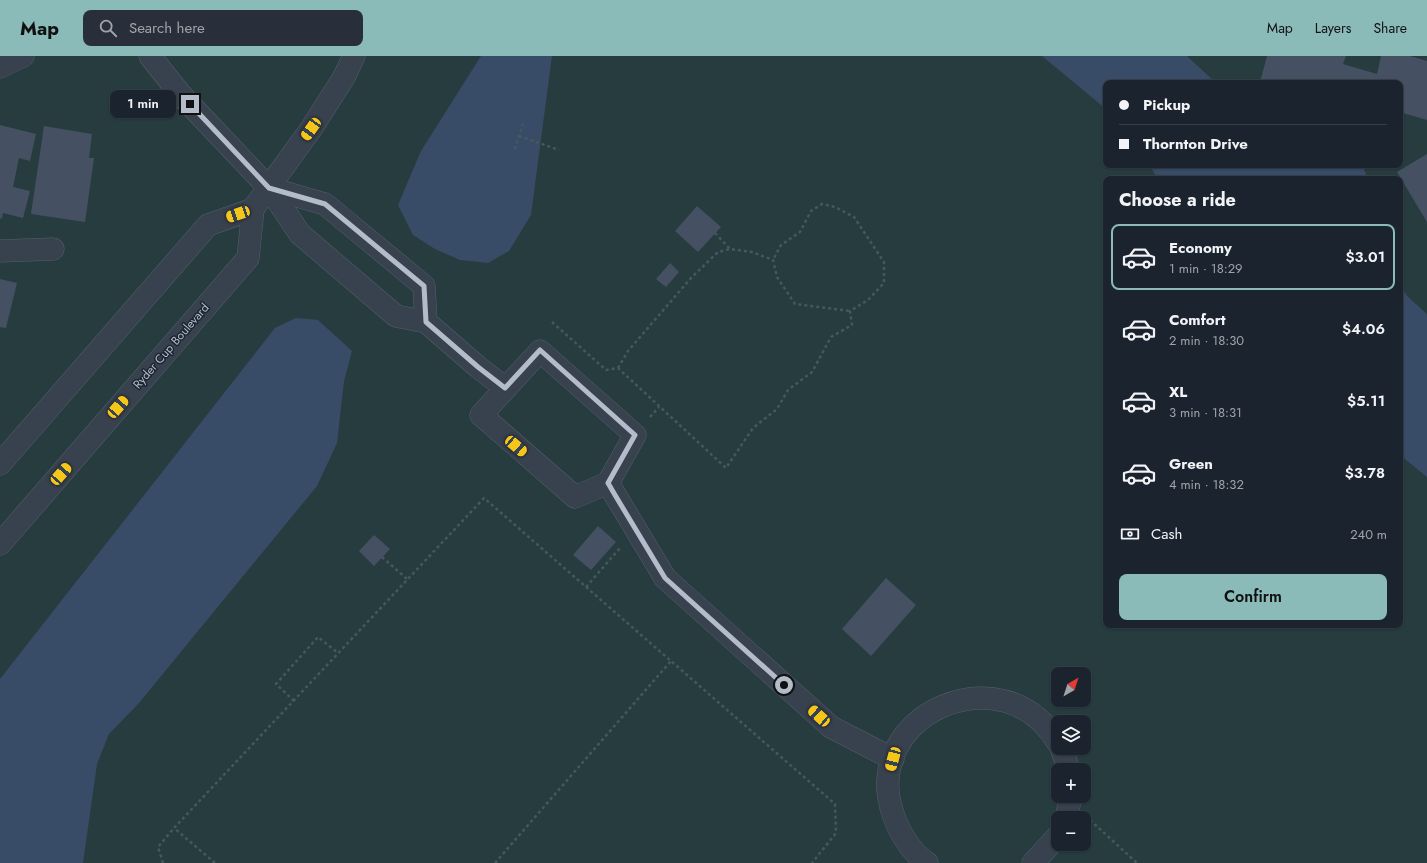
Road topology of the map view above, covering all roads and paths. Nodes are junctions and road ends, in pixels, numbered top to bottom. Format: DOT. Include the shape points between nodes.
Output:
graph roads {
  1 [pos="23,56"];
  2 [pos="150,56"];
  3 [pos="354,56"];
  4 [pos="0,68"];
  5 [pos="523,124"];
  6 [pos="519,136"];
  7 [pos="515,149"];
  8 [pos="559,150"];
  9 [pos="269,188"];
  10 [pos="253,209"];
  11 [pos="715,233"];
  12 [pos="52,249"];
  13 [pos="730,249"];
  14 [pos="0,251"];
  15 [pos="773,260"];
  16 [pos="850,311"];
  17 [pos="426,322"];
  18 [pos="552,322"];
  19 [pos="618,368"];
  20 [pos="505,388"];
  21 [pos="0,464"];
  22 [pos="608,483"];
  23 [pos="636,530"];
  24 [pos="0,544"];
  25 [pos="382,557"];
  26 [pos="408,580"];
  27 [pos="586,587"];
  28 [pos="338,653"];
  29 [pos="671,661"];
  30 [pos="294,701"];
  31 [pos="1051,734"];
  32 [pos="893,759"];
  33 [pos="1069,805"];
  34 [pos="174,828"];
  35 [pos="1051,844"];
  36 [pos="163,863"];
  37 [pos="215,863"];
  38 [pos="495,863"];
  39 [pos="812,863"];
  40 [pos="927,863"];
  41 [pos="1033,863"];
  42 [pos="1137,863"];
  1 -- 4 [label="street"];
  2 -- 9 [label="street" via="181,95"];
  3 -- 9 [label="street" via="344,77 311,129"];
  5 -- 6 [label="path"];
  6 -- 7 [label="path"];
  6 -- 8 [label="path"];
  9 -- 10 [label="street"];
  9 -- 17 [label="street" via="300,234 384,306 396,316"];
  9 -- 17 [label="street" via="325,204 424,286"];
  10 -- 21 [label="street" via="208,225"];
  10 -- 24 [label="street, Ryder Cup Boulevard" via="248,258"];
  11 -- 13 [label="path"];
  12 -- 14 [label="street"];
  13 -- 15 [label="path" via="752,252"];
  13 -- 19 [label="path" via="718,252 691,278 628,351"];
  15 -- 16 [label="path" via="777,277 795,304"];
  15 -- 16 [label="path" via="781,245 800,232 810,211 822,204 835,207 854,217 884,262 884,283 868,300"];
  16 -- 19 [label="path" via="852,324 831,337 812,372 788,390 777,409 753,428 726,468"];
  17 -- 20 [label="street"];
  18 -- 19 [label="path" via="606,370"];
  20 -- 22 [label="street" via="481,415 574,497"];
  20 -- 22 [label="street" via="540,350 635,435"];
  22 -- 23 [label="street"];
  23 -- 27 [label="path"];
  23 -- 32 [label="street" via="665,578 831,727"];
  25 -- 26 [label="path"];
  26 -- 27 [label="path" via="484,498"];
  26 -- 28 [label="path"];
  27 -- 29 [label="path"];
  28 -- 30 [label="path"];
  28 -- 30 [label="path" via="318,637 276,684"];
  29 -- 38 [label="path"];
  29 -- 39 [label="path" via="834,804 836,833"];
  30 -- 34 [label="path"];
  31 -- 32 [label="street" via="1039,719 1020,707 1001,700 981,697 959,699 920,719 903,738"];
  32 -- 40 [label="street" via="889,773 889,802 899,833 917,856"];
  33 -- 42 [label="path"];
  34 -- 36 [label="path" via="158,847"];
  34 -- 37 [label="path"];
  35 -- 41 [label="street"];
}
